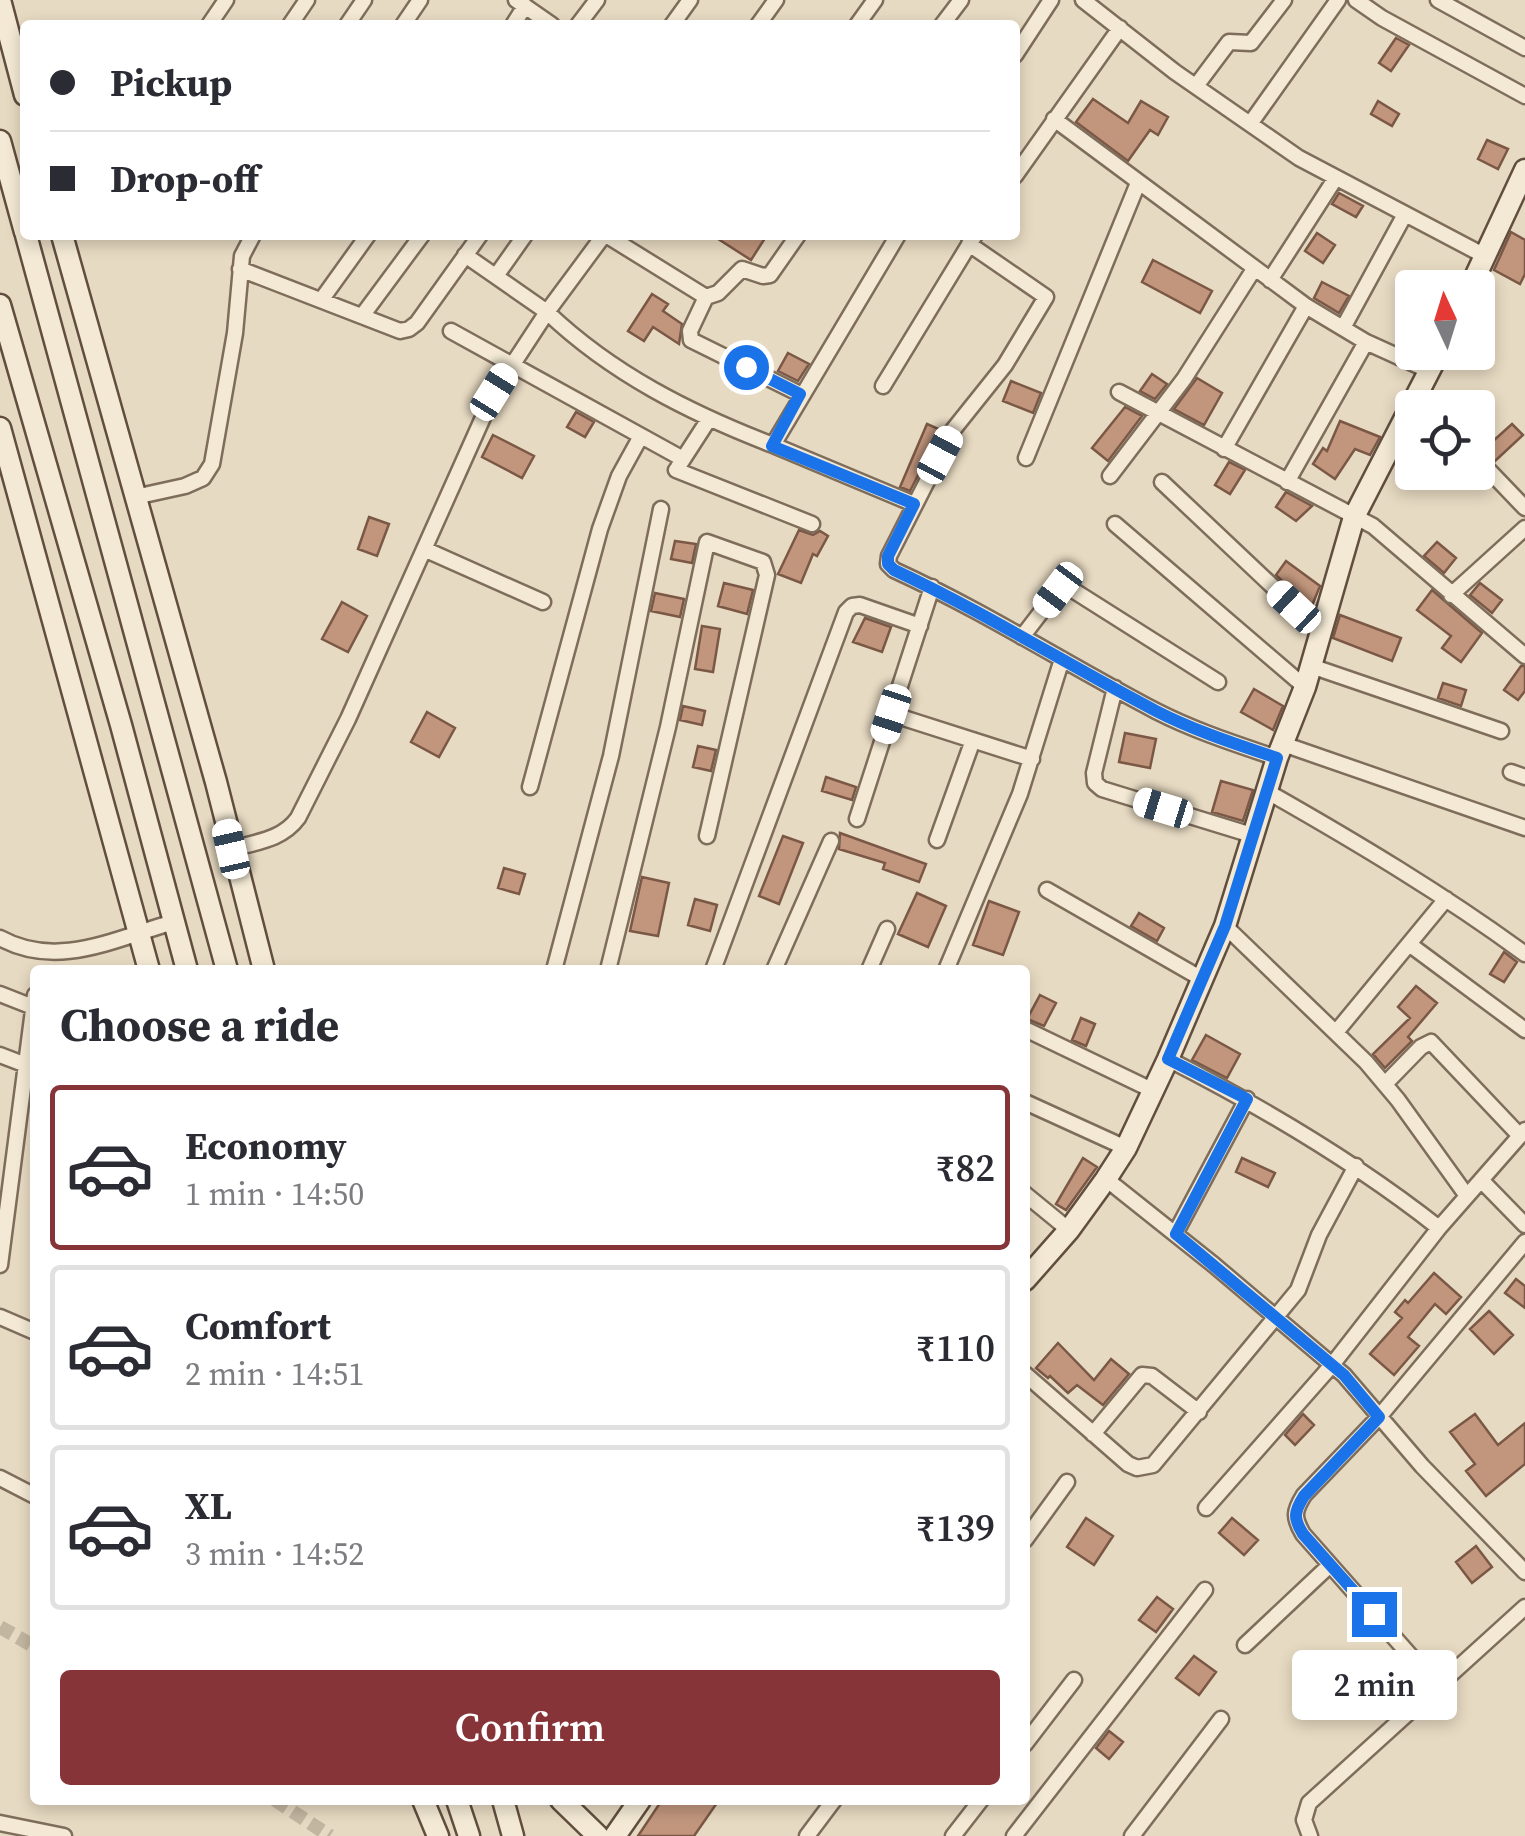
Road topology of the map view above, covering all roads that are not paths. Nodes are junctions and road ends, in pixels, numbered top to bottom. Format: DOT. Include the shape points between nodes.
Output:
graph roads {
  1 [pos="0,0"];
  2 [pos="597,0"];
  3 [pos="961,0"];
  4 [pos="1051,0"];
  5 [pos="1083,0"];
  6 [pos="1284,0"];
  7 [pos="1338,0"];
  8 [pos="1356,0"];
  9 [pos="1438,0"];
  10 [pos="521,3"];
  11 [pos="545,20"];
  12 [pos="582,20"];
  13 [pos="946,20"];
  14 [pos="1120,28"];
  15 [pos="1020,46"];
  16 [pos="1525,48"];
  17 [pos="20,76"];
  18 [pos="1196,86"];
  19 [pos="1525,96"];
  20 [pos="1054,119"];
  21 [pos="1250,124"];
  22 [pos="0,142"];
  23 [pos="1020,169"];
  24 [pos="1525,170"];
  25 [pos="1335,179"];
  26 [pos="1138,184"];
  27 [pos="1517,210"];
  28 [pos="20,216"];
  29 [pos="1404,216"];
  30 [pos="27,240"];
  31 [pos="63,240"];
  32 [pos="250,240"];
  33 [pos="364,240"];
  34 [pos="418,240"];
  35 [pos="476,240"];
  36 [pos="521,240"];
  37 [pos="601,240"];
  38 [pos="613,240"];
  39 [pos="794,240"];
  40 [pos="895,240"];
  41 [pos="972,240"];
  42 [pos="465,255"];
  43 [pos="1485,256"];
  44 [pos="240,269"];
  45 [pos="1254,269"];
  46 [pos="1478,270"];
  47 [pos="496,276"];
  48 [pos="1270,280"];
  49 [pos="706,297"];
  50 [pos="80,298"];
  51 [pos="322,299"];
  52 [pos="0,305"];
  53 [pos="1306,306"];
  54 [pos="46,308"];
  55 [pos="547,312"];
  56 [pos="362,316"];
  57 [pos="1343,328"];
  58 [pos="451,331"];
  59 [pos="1366,342"];
  60 [pos="1395,350"];
  61 [pos="511,364"];
  62 [pos="883,386"];
  63 [pos="1119,392"];
  64 [pos="800,394"];
  65 [pos="1160,413"];
  66 [pos="709,419"];
  67 [pos="0,428"];
  68 [pos="641,436"];
  69 [pos="772,446"];
  70 [pos="1395,447"];
  71 [pos="1224,450"];
  72 [pos="1026,458"];
  73 [pos="677,469"];
  74 [pos="1110,476"];
  75 [pos="1495,477"];
  76 [pos="1162,482"];
  77 [pos="1287,482"];
  78 [pos="136,498"];
  79 [pos="914,504"];
  80 [pos="1525,508"];
  81 [pos="661,510"];
  82 [pos="1354,517"];
  83 [pos="812,524"];
  84 [pos="1115,524"];
  85 [pos="1525,528"];
  86 [pos="424,549"];
  87 [pos="932,588"];
  88 [pos="1451,595"];
  89 [pos="543,602"];
  90 [pos="920,626"];
  91 [pos="1320,632"];
  92 [pos="1022,636"];
  93 [pos="1525,656"];
  94 [pos="1062,659"];
  95 [pos="1310,666"];
  96 [pos="1218,682"];
  97 [pos="1305,687"];
  98 [pos="1115,688"];
  99 [pos="891,714"];
  100 [pos="1502,731"];
  101 [pos="974,740"];
  102 [pos="1280,751"];
  103 [pos="1032,759"];
  104 [pos="530,786"];
  105 [pos="1268,792"];
  106 [pos="857,819"];
  107 [pos="1525,828"];
  108 [pos="707,836"];
  109 [pos="1255,836"];
  110 [pos="936,840"];
  111 [pos="831,841"];
  112 [pos="231,849"];
  113 [pos="1047,890"];
  114 [pos="1446,899"];
  115 [pos="174,922"];
  116 [pos="1225,926"];
  117 [pos="887,929"];
  118 [pos="139,932"];
  119 [pos="0,938"];
  120 [pos="1409,944"];
  121 [pos="41,953"];
  122 [pos="1525,954"];
  123 [pos="39,965"];
  124 [pos="148,965"];
  125 [pos="187,965"];
  126 [pos="226,965"];
  127 [pos="263,965"];
  128 [pos="555,965"];
  129 [pos="609,965"];
  130 [pos="714,965"];
  131 [pos="776,965"];
  132 [pos="871,965"];
  133 [pos="948,965"];
  134 [pos="1202,979"];
  135 [pos="0,994"];
  136 [pos="30,1000"];
  137 [pos="1030,1030"];
  138 [pos="1525,1030"];
  139 [pos="1337,1031"];
  140 [pos="30,1033"];
  141 [pos="0,1055"];
  142 [pos="1168,1059"];
  143 [pos="26,1065"];
  144 [pos="1385,1084"];
  145 [pos="1154,1090"];
  146 [pos="1247,1099"];
  147 [pos="1030,1104"];
  148 [pos="1522,1133"];
  149 [pos="1126,1148"];
  150 [pos="1356,1166"];
  151 [pos="1106,1180"];
  152 [pos="1481,1180"];
  153 [pos="1467,1196"];
  154 [pos="1030,1198"];
  155 [pos="1525,1225"];
  156 [pos="1439,1228"];
  157 [pos="1069,1230"];
  158 [pos="1176,1234"];
  159 [pos="1525,1242"];
  160 [pos="1033,1258"];
  161 [pos="0,1265"];
  162 [pos="0,1317"];
  163 [pos="1276,1318"];
  164 [pos="30,1330"];
  165 [pos="1332,1365"];
  166 [pos="1030,1378"];
  167 [pos="1198,1412"];
  168 [pos="1379,1417"];
  169 [pos="1093,1434"];
  170 [pos="0,1478"];
  171 [pos="1068,1482"];
  172 [pos="30,1493"];
  173 [pos="1206,1508"];
  174 [pos="1030,1533"];
  175 [pos="1330,1565"];
  176 [pos="1525,1572"];
  177 [pos="1205,1590"];
  178 [pos="1525,1607"];
  179 [pos="1245,1645"];
  180 [pos="1074,1680"];
  181 [pos="1438,1688"];
  182 [pos="1221,1719"];
  183 [pos="1030,1737"];
  184 [pos="425,1805"];
  185 [pos="459,1805"];
  186 [pos="505,1805"];
  187 [pos="566,1805"];
  188 [pos="637,1805"];
  189 [pos="830,1805"];
  190 [pos="978,1805"];
  191 [pos="0,1823"];
  192 [pos="64,1836"];
  193 [pos="438,1836"];
  194 [pos="470,1836"];
  195 [pos="513,1836"];
  196 [pos="598,1836"];
  197 [pos="615,1836"];
  198 [pos="808,1836"];
  199 [pos="953,1836"];
  200 [pos="1014,1836"];
  201 [pos="1132,1836"];
  202 [pos="1310,1836"];
  1 -- 17 [label="street"];
  2 -- 12 [label="street"];
  3 -- 13 [label="street"];
  4 -- 15 [label="street"];
  5 -- 14 [label="street"];
  6 -- 18 [label="street" via="1250,43 1229,42"];
  7 -- 21 [label="street"];
  8 -- 19 [label="street"];
  9 -- 16 [label="street"];
  10 -- 11 [label="street"];
  14 -- 18 [label="street"];
  14 -- 20 [label="street"];
  18 -- 21 [label="street"];
  20 -- 23 [label="street"];
  20 -- 26 [label="street"];
  21 -- 25 [label="street"];
  22 -- 28 [label="street"];
  24 -- 27 [label="street"];
  25 -- 29 [label="street"];
  25 -- 48 [label="street"];
  26 -- 45 [label="street"];
  26 -- 72 [label="street"];
  27 -- 43 [label="street"];
  29 -- 43 [label="street"];
  29 -- 57 [label="street"];
  30 -- 54 [label="street"];
  31 -- 50 [label="street"];
  32 -- 44 [label="street"];
  33 -- 51 [label="street"];
  34 -- 56 [label="street"];
  35 -- 42 [label="street"];
  36 -- 47 [label="street"];
  37 -- 55 [label="street"];
  38 -- 49 [label="street"];
  39 -- 49 [label="street" via="770,275 742,268 718,294"];
  40 -- 64 [label="street"];
  41 -- 62 [label="street"];
  41 -- 79 [label="street" via="1046,297 953,430"];
  42 -- 47 [label="street"];
  42 -- 56 [label="street" via="409,330 391,330"];
  43 -- 46 [label="street"];
  44 -- 51 [label="street"];
  44 -- 78 [label="street" via="212,464 203,478"];
  45 -- 48 [label="street"];
  45 -- 65 [label="street"];
  47 -- 55 [label="street"];
  48 -- 53 [label="street"];
  49 -- 64 [label="street" via="691,340"];
  50 -- 54 [label="street"];
  50 -- 78 [label="street"];
  51 -- 56 [label="street"];
  52 -- 115 [label="street"];
  53 -- 57 [label="street"];
  53 -- 71 [label="street"];
  54 -- 126 [label="street"];
  55 -- 61 [label="street"];
  55 -- 66 [label="street" via="624,373"];
  57 -- 59 [label="street"];
  58 -- 61 [label="street"];
  59 -- 60 [label="street"];
  59 -- 77 [label="street"];
  61 -- 68 [label="street"];
  61 -- 86 [label="street"];
  63 -- 65 [label="street"];
  64 -- 69 [label="street"];
  65 -- 71 [label="street"];
  65 -- 74 [label="street"];
  66 -- 69 [label="street"];
  66 -- 73 [label="street"];
  67 -- 118 [label="street"];
  68 -- 73 [label="street"];
  68 -- 104 [label="street" via="600,529"];
  69 -- 79 [label="street"];
  70 -- 82 [label="street"];
  71 -- 77 [label="street"];
  73 -- 83 [label="street"];
  75 -- 80 [label="street"];
  76 -- 91 [label="street"];
  77 -- 82 [label="street"];
  78 -- 112 [label="street"];
  79 -- 87 [label="street" via="888,564"];
  81 -- 128 [label="street" via="610,756"];
  82 -- 88 [label="street" via="1388,536"];
  82 -- 91 [label="street"];
  84 -- 97 [label="street"];
  85 -- 88 [label="street"];
  86 -- 89 [label="street"];
  86 -- 112 [label="street" via="298,818 276,837"];
  87 -- 90 [label="street"];
  87 -- 92 [label="street"];
  88 -- 93 [label="street"];
  90 -- 99 [label="street"];
  90 -- 130 [label="street" via="860,605 846,612"];
  91 -- 95 [label="street"];
  92 -- 94 [label="street"];
  92 -- 96 [label="street" via="1058,590 1068,587"];
  94 -- 98 [label="street"];
  94 -- 103 [label="street"];
  95 -- 97 [label="street"];
  95 -- 100 [label="street"];
  97 -- 102 [label="street"];
  98 -- 102 [label="street" via="1200,731"];
  98 -- 109 [label="street" via="1095,783"];
  99 -- 101 [label="street"];
  99 -- 106 [label="street"];
  101 -- 103 [label="street"];
  101 -- 110 [label="street"];
  102 -- 105 [label="street"];
  102 -- 107 [label="street"];
  103 -- 133 [label="street"];
  105 -- 109 [label="street"];
  105 -- 114 [label="street"];
  108 -- 129 [label="street" via="767,576 763,562 707,542"];
  109 -- 116 [label="street"];
  111 -- 131 [label="street"];
  112 -- 127 [label="street"];
  113 -- 134 [label="street"];
  114 -- 120 [label="street"];
  114 -- 122 [label="street"];
  115 -- 118 [label="street"];
  115 -- 125 [label="street"];
  116 -- 134 [label="street"];
  116 -- 139 [label="street"];
  117 -- 132 [label="street"];
  118 -- 121 [label="street" via="83,950"];
  118 -- 124 [label="street"];
  119 -- 121 [label="street"];
  120 -- 138 [label="street"];
  120 -- 139 [label="street"];
  121 -- 123 [label="street"];
  134 -- 142 [label="street"];
  135 -- 136 [label="street"];
  137 -- 145 [label="street"];
  139 -- 144 [label="street"];
  140 -- 143 [label="street"];
  141 -- 143 [label="street"];
  142 -- 145 [label="street"];
  142 -- 146 [label="street"];
  143 -- 161 [label="street"];
  144 -- 148 [label="street" via="1431,1042"];
  144 -- 153 [label="street"];
  145 -- 149 [label="street"];
  146 -- 150 [label="street"];
  146 -- 158 [label="street"];
  147 -- 149 [label="street"];
  148 -- 152 [label="street"];
  149 -- 151 [label="street"];
  150 -- 156 [label="street"];
  150 -- 163 [label="street" via="1318,1235 1304,1280"];
  151 -- 157 [label="street"];
  151 -- 158 [label="street"];
  152 -- 153 [label="street"];
  152 -- 155 [label="street"];
  153 -- 156 [label="street"];
  154 -- 157 [label="street"];
  156 -- 165 [label="street"];
  157 -- 160 [label="street"];
  158 -- 163 [label="street"];
  159 -- 168 [label="street"];
  162 -- 164 [label="street"];
  163 -- 165 [label="street"];
  163 -- 167 [label="street"];
  165 -- 168 [label="street"];
  165 -- 173 [label="street"];
  166 -- 169 [label="street"];
  167 -- 169 [label="street" via="1160,1460 1145,1468 1128,1464"];
  167 -- 169 [label="street" via="1142,1374"];
  168 -- 175 [label="street" via="1296,1509 1303,1534"];
  168 -- 176 [label="street"];
  170 -- 172 [label="street"];
  171 -- 174 [label="street"];
  175 -- 179 [label="street"];
  175 -- 181 [label="street"];
  177 -- 200 [label="street"];
  178 -- 181 [label="street"];
  180 -- 183 [label="street"];
  181 -- 202 [label="street" via="1309,1802 1304,1820"];
  182 -- 201 [label="street"];
  184 -- 193 [label="street"];
  185 -- 194 [label="street"];
  186 -- 195 [label="street"];
  187 -- 196 [label="street"];
  188 -- 197 [label="street"];
  189 -- 198 [label="street"];
  190 -- 199 [label="street"];
  191 -- 192 [label="street"];
}
